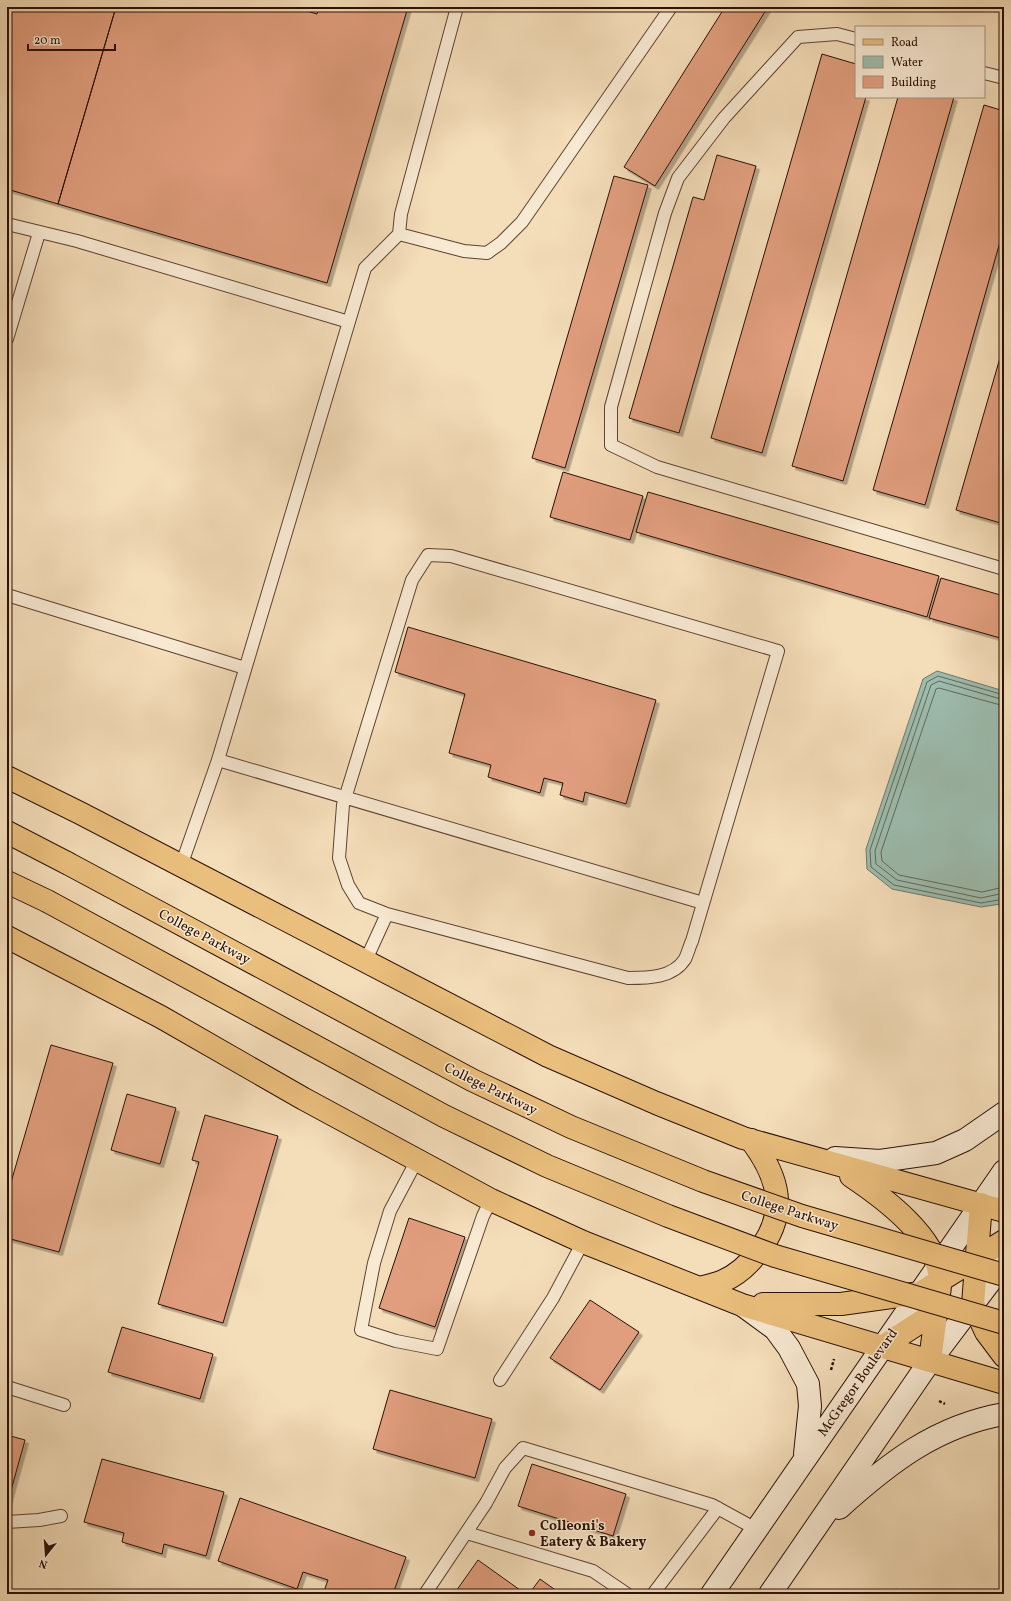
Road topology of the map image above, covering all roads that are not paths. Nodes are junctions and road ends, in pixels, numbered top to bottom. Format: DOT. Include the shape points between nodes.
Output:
graph roads {
  1 [pos="458,7"];
  2 [pos="671,7"];
  3 [pos="855,39"];
  4 [pos="985,73"];
  5 [pos="1004,78"];
  6 [pos="7,224"];
  7 [pos="39,233"];
  8 [pos="399,234"];
  9 [pos="349,322"];
  10 [pos="7,339"];
  11 [pos="1004,569"];
  12 [pos="7,596"];
  13 [pos="246,668"];
  14 [pos="218,760"];
  15 [pos="7,778"];
  16 [pos="345,799"];
  17 [pos="7,832"];
  18 [pos="181,866"];
  19 [pos="7,882"];
  20 [pos="703,903"];
  21 [pos="387,914"];
  22 [pos="7,937"];
  23 [pos="365,962"];
  24 [pos="1004,1113"];
  25 [pos="751,1140"];
  26 [pos="787,1151"];
  27 [pos="417,1160"];
  28 [pos="832,1164"];
  29 [pos="1004,1171"];
  30 [pos="491,1200"];
  31 [pos="981,1204"];
  32 [pos="1004,1211"];
  33 [pos="583,1242"];
  34 [pos="1004,1242"];
  35 [pos="978,1258"];
  36 [pos="1002,1271"];
  37 [pos="939,1274"];
  38 [pos="699,1288"];
  39 [pos="920,1293"];
  40 [pos="974,1295"];
  41 [pos="742,1304"];
  42 [pos="936,1312"];
  43 [pos="1004,1323"];
  44 [pos="882,1347"];
  45 [pos="1004,1356"];
  46 [pos="930,1361"];
  47 [pos="500,1380"];
  48 [pos="1004,1383"];
  49 [pos="7,1387"];
  50 [pos="64,1405"];
  51 [pos="1004,1414"];
  52 [pos="805,1459"];
  53 [pos="718,1508"];
  54 [pos="61,1516"];
  55 [pos="7,1522"];
  56 [pos="756,1529"];
  57 [pos="467,1533"];
  58 [pos="810,1535"];
  59 [pos="425,1594"];
  60 [pos="627,1594"];
  61 [pos="653,1594"];
  62 [pos="712,1594"];
  63 [pos="770,1594"];
  1 -- 8 [label="lane" via="402,214"];
  2 -- 8 [label="lane" via="522,222 500,243 487,253 464,251"];
  3 -- 11 [label="lane" via="837,34 798,36 724,118 678,178 665,213 611,407 611,445 657,467"];
  4 -- 5 [label="lane"];
  6 -- 7 [label="lane"];
  7 -- 9 [label="lane" via="76,241"];
  7 -- 10 [label="lane"];
  8 -- 9 [label="lane" via="365,268"];
  9 -- 13 [label="lane"];
  12 -- 13 [label="lane"];
  13 -- 14 [label="lane"];
  14 -- 16 [label="lane"];
  14 -- 18 [label="lane"];
  15 -- 18 [label="main road"];
  16 -- 20 [label="lane"];
  16 -- 20 [label="lane" via="412,580 428,555 451,556 778,651"];
  16 -- 21 [label="lane" via="339,858 348,885 359,903"];
  17 -- 36 [label="main road, College Parkway, bridge" via="472,1080 571,1127 703,1181 802,1216"];
  18 -- 23 [label="main road"];
  19 -- 43 [label="main road, bridge" via="47,901 444,1116 547,1166 668,1216 775,1256"];
  20 -- 21 [label="lane" via="685,959 674,970 652,977 628,978"];
  21 -- 23 [label="lane"];
  22 -- 27 [label="main road" via="161,1018"];
  23 -- 25 [label="main road" via="548,1056 656,1103"];
  24 -- 26 [label="main road" via="965,1140 936,1153 880,1161 850,1160"];
  25 -- 26 [label="main road"];
  25 -- 38 [label="main road" via="763,1156 773,1177 778,1197 777,1217 764,1244 750,1263 723,1281"];
  26 -- 28 [label="main road"];
  27 -- 30 [label="main road"];
  27 -- 30 [label="lane" via="390,1211 374,1263 361,1330 396,1341 437,1349 483,1216"];
  28 -- 31 [label="main road"];
  28 -- 37 [label="main road" via="875,1192 902,1216 925,1241"];
  29 -- 31 [label="main road"];
  30 -- 33 [label="main road"];
  31 -- 32 [label="main road"];
  31 -- 35 [label="main road"];
  31 -- 37 [label="main road"];
  33 -- 38 [label="main road"];
  33 -- 47 [label="lane" via="553,1298"];
  34 -- 35 [label="main road"];
  35 -- 37 [label="main road"];
  35 -- 40 [label="main road"];
  36 -- 40 [label="main road"];
  37 -- 39 [label="main road"];
  37 -- 42 [label="main road"];
  38 -- 41 [label="main road"];
  39 -- 41 [label="main road" via="841,1304"];
  39 -- 44 [label="main road, McGregor Boulevard"];
  40 -- 42 [label="main road"];
  40 -- 45 [label="main road" via="986,1332"];
  40 -- 46 [label="main road"];
  41 -- 44 [label="main road"];
  41 -- 52 [label="main road" via="775,1329 808,1384 810,1426"];
  42 -- 44 [label="main road"];
  42 -- 46 [label="main road"];
  44 -- 46 [label="main road"];
  44 -- 52 [label="main road, McGregor Boulevard"];
  46 -- 48 [label="main road"];
  46 -- 58 [label="main road"];
  49 -- 50 [label="lane"];
  51 -- 58 [label="main road" via="960,1425 912,1449 868,1482"];
  52 -- 56 [label="main road, McGregor Boulevard"];
  53 -- 56 [label="lane"];
  53 -- 57 [label="lane" via="522,1448 505,1468"];
  53 -- 61 [label="lane"];
  54 -- 55 [label="lane"];
  56 -- 62 [label="main road, McGregor Boulevard"];
  57 -- 59 [label="lane"];
  57 -- 60 [label="lane" via="593,1571"];
  58 -- 63 [label="main road"];
}
